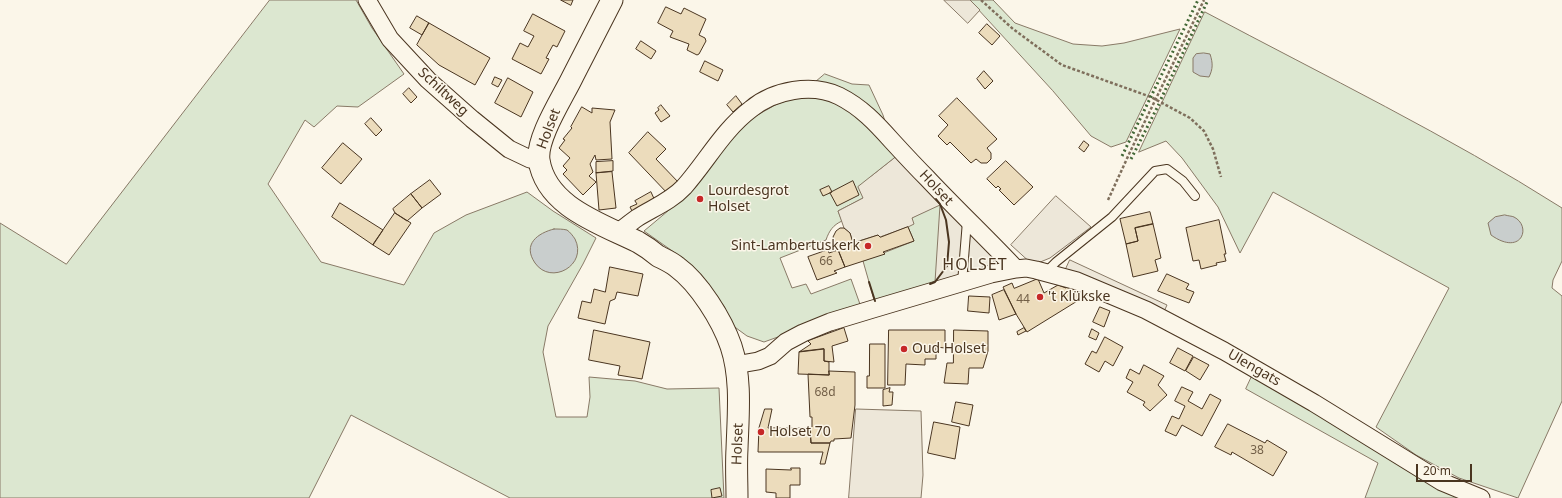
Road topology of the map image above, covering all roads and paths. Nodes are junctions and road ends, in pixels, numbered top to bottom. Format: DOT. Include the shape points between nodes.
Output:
graph roads {
  1 [pos="367,0"];
  2 [pos="612,0"];
  3 [pos="1204,0"];
  4 [pos="982,1"];
  5 [pos="1156,100"];
  6 [pos="539,160"];
  7 [pos="1221,177"];
  8 [pos="1195,196"];
  9 [pos="1106,204"];
  10 [pos="967,220"];
  11 [pos="617,232"];
  12 [pos="1016,269"];
  13 [pos="1046,272"];
  14 [pos="962,283"];
  15 [pos="735,365"];
  16 [pos="737,498"];
  17 [pos="1481,498"];
  1 -- 6 [label="street, Schiltweg" via="390,38 428,80 509,149 530,159"];
  2 -- 6 [label="street, Holset" via="548,126"];
  3 -- 5 [label="path"];
  4 -- 5 [label="path" via="1013,29 1062,65"];
  5 -- 7 [label="path" via="1190,118 1204,131 1213,149"];
  5 -- 9 [label="path"];
  6 -- 11 [label="street, Holset" via="549,185 565,203"];
  8 -- 13 [label="lane" via="1183,181 1167,169 1155,171 1112,217"];
  10 -- 11 [label="street, Holset" via="864,111 839,96 815,90 797,90 783,93 752,108 724,134 684,187"];
  10 -- 12 [label="street, Holset"];
  10 -- 14 [label="lane"];
  11 -- 15 [label="street, Holset" via="640,243 677,267 704,295 732,347"];
  12 -- 13 [label="street, Ulengats"];
  12 -- 14 [label="street"];
  13 -- 17 [label="street, Ulengats" via="1077,281 1153,313 1314,403 1442,482"];
  14 -- 15 [label="street" via="830,322 786,342 770,356"];
  15 -- 16 [label="street, Holset" via="739,421"];
}
